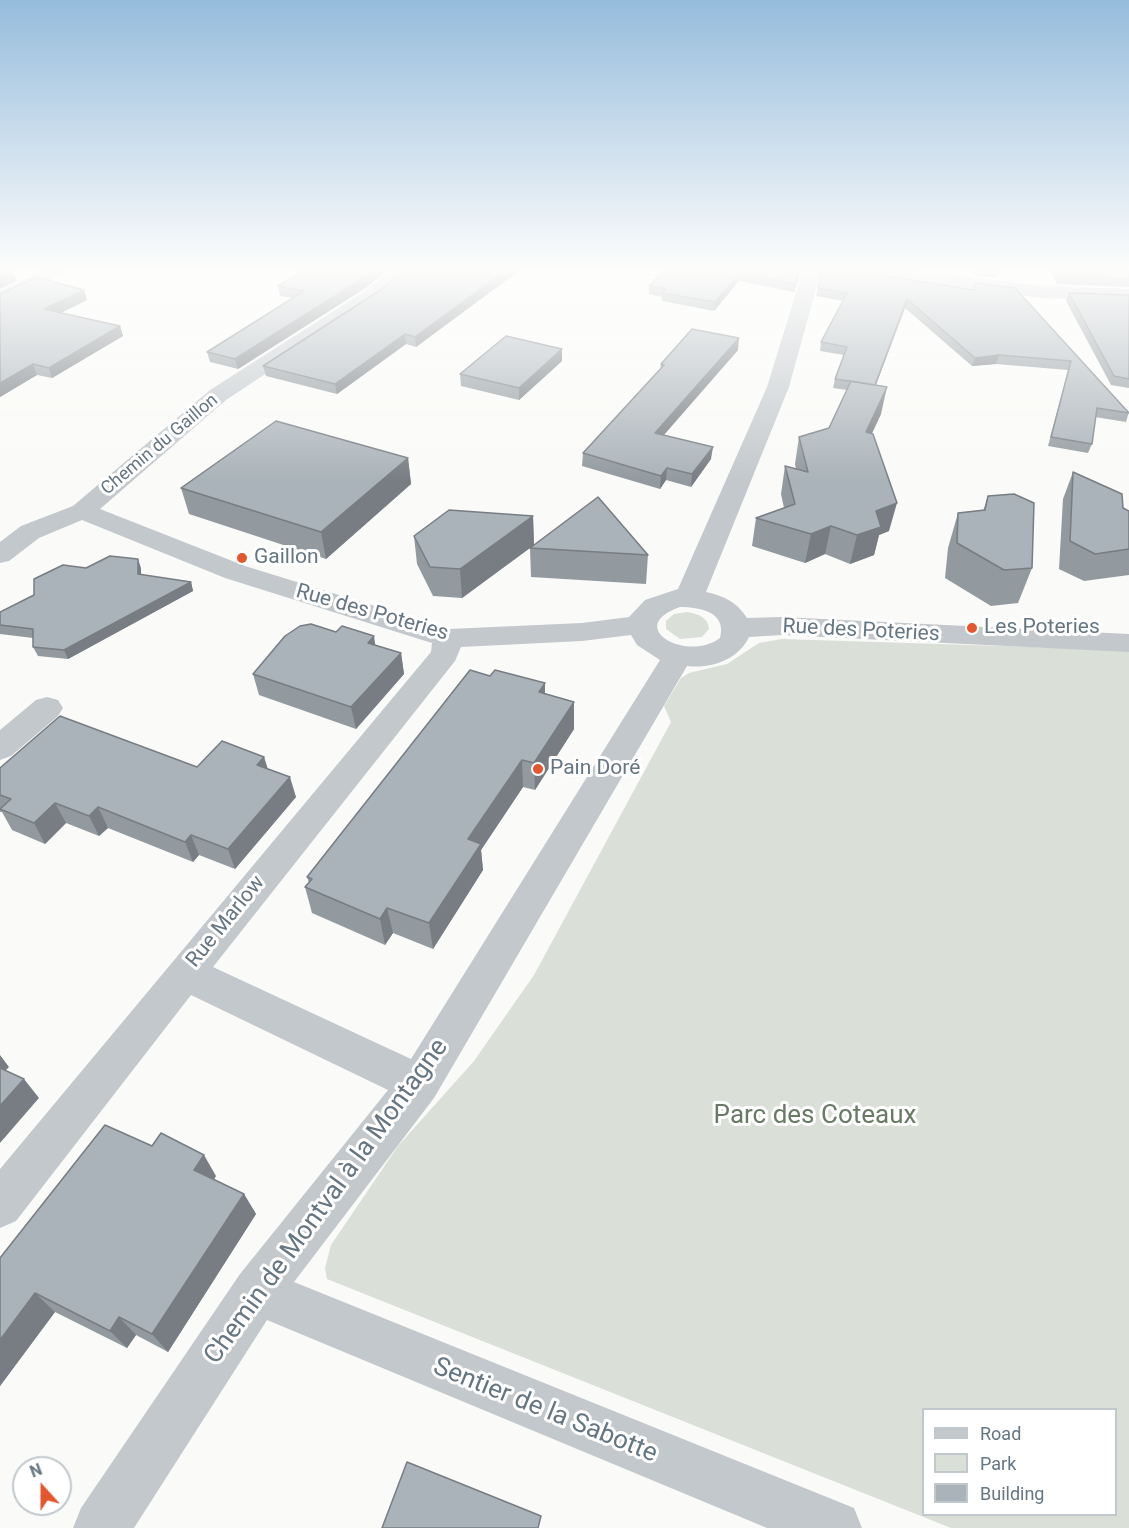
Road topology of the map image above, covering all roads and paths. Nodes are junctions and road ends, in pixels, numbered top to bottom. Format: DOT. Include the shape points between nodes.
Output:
graph roads {
  1 [pos="305,338"];
  2 [pos="792,338"];
  3 [pos="82,511"];
  4 [pos="0,555"];
  5 [pos="693,598"];
  6 [pos="640,625"];
  7 [pos="737,628"];
  8 [pos="448,638"];
  9 [pos="1129,643"];
  10 [pos="677,657"];
  11 [pos="47,708"];
  12 [pos="0,748"];
  13 [pos="185,973"];
  14 [pos="419,1084"];
  15 [pos="0,1205"];
  16 [pos="257,1291"];
  17 [pos="101,1528"];
  18 [pos="834,1528"];
  1 -- 3 [label="street, Chemin du Gaillon" via="218,395"];
  2 -- 5 [label="street" via="778,387 692,588"];
  3 -- 4 [label="street, Chemin du Gaillon" via="30,532"];
  3 -- 8 [label="street, Rue des Poteries" via="235,572"];
  5 -- 6 [label="street" via="662,601 643,615"];
  5 -- 7 [label="street" via="728,611"];
  6 -- 8 [label="street, Rue des Poteries" via="582,632"];
  6 -- 10 [label="street" via="650,644"];
  7 -- 9 [label="street, Rue des Poteries" via="782,626"];
  7 -- 10 [label="street" via="736,637 721,652"];
  8 -- 13 [label="street, Rue Marlow" via="446,654"];
  10 -- 14 [label="street, Chemin de Montval à la Montagne"];
  11 -- 12 [label="street"];
  13 -- 14 [label="street"];
  13 -- 15 [label="street, Rue Marlow"];
  14 -- 16 [label="street, Chemin de Montval à la Montagne"];
  16 -- 17 [label="street, Chemin de Montval à la Montagne"];
  16 -- 18 [label="street, Sentier de la Sabotte"];
}
